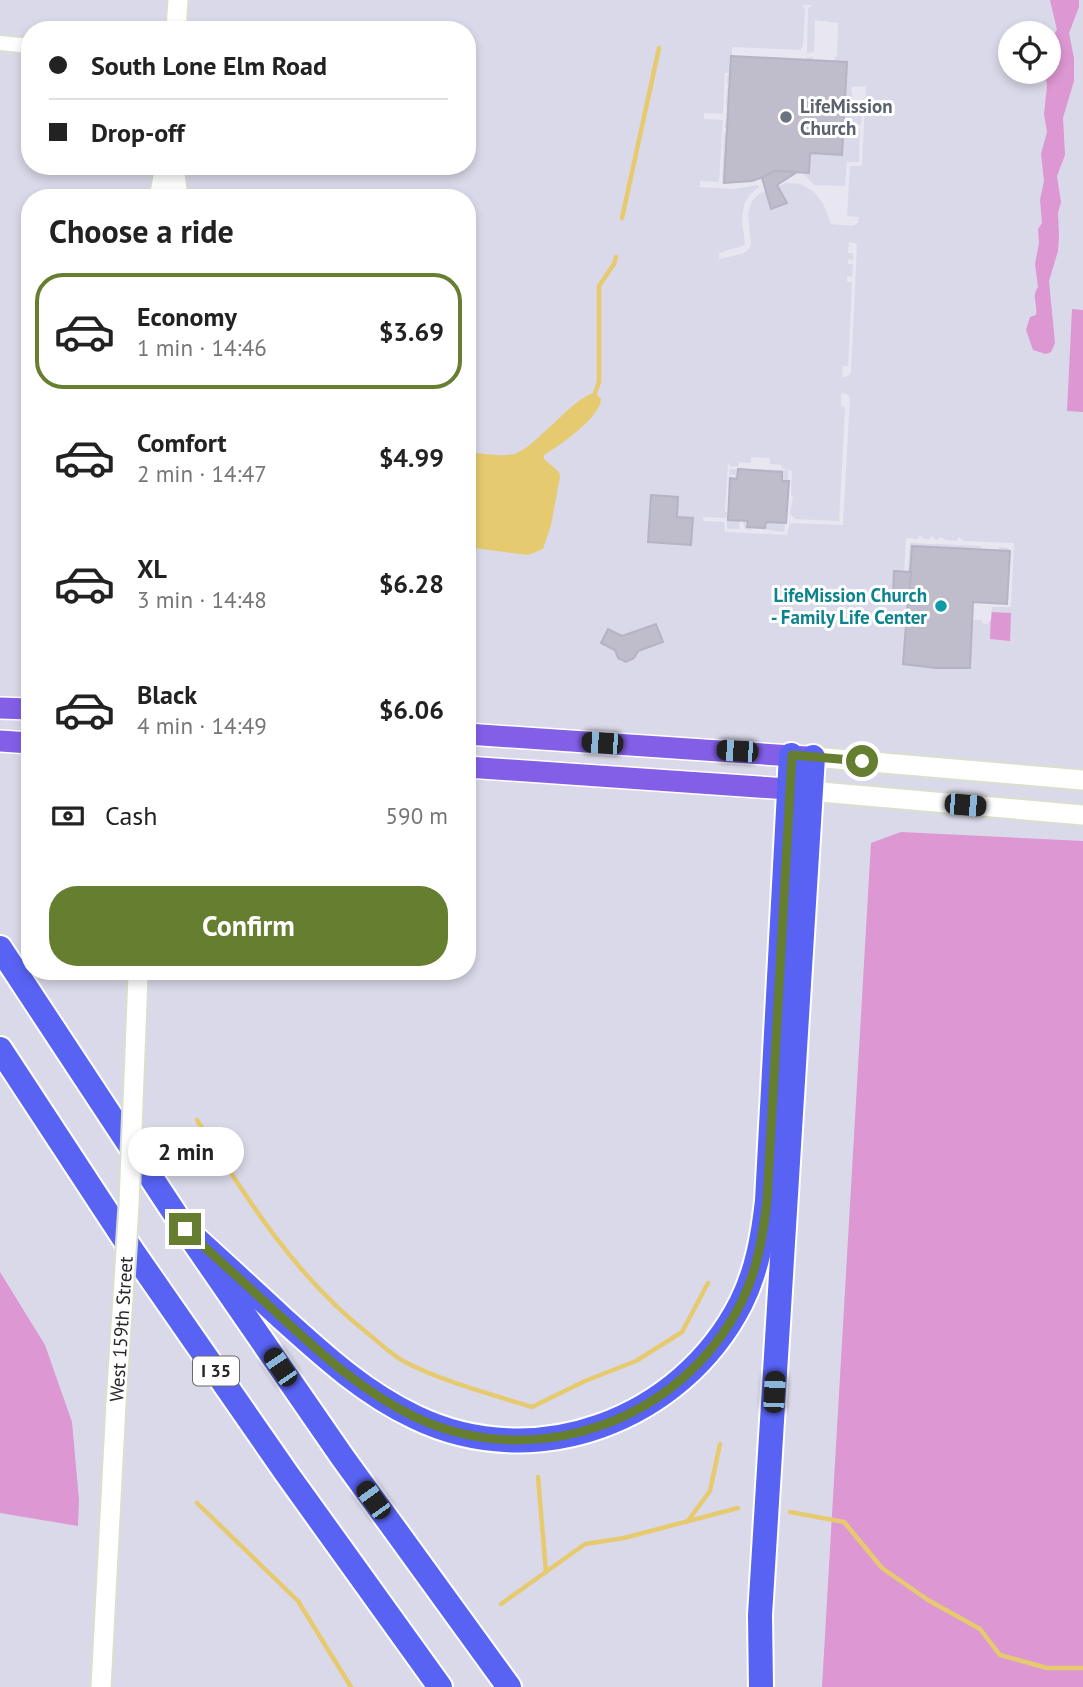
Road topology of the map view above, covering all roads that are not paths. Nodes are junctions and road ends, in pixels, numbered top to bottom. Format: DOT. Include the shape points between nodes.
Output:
graph roads {
  1 [pos="178,0"];
  2 [pos="177,21"];
  3 [pos="0,43"];
  4 [pos="21,45"];
  5 [pos="0,708"];
  6 [pos="21,709"];
  7 [pos="476,735"];
  8 [pos="0,741"];
  9 [pos="21,742"];
  10 [pos="802,756"];
  11 [pos="476,768"];
  12 [pos="1083,780"];
  13 [pos="799,791"];
  14 [pos="1083,815"];
  15 [pos="0,948"];
  16 [pos="21,980"];
  17 [pos="21,980"];
  18 [pos="138,980"];
  19 [pos="0,1049"];
  20 [pos="185,1229"];
  21 [pos="101,1687"];
  22 [pos="440,1687"];
  23 [pos="509,1687"];
  24 [pos="761,1687"];
  1 -- 2 [label="street"];
  3 -- 4 [label="street"];
  5 -- 6 [label="main road"];
  7 -- 10 [label="main road"];
  8 -- 9 [label="main road"];
  10 -- 12 [label="street"];
  10 -- 13 [label="highway"];
  11 -- 13 [label="main road"];
  13 -- 14 [label="street"];
  13 -- 20 [label="highway" via="760,1253 742,1302 715,1345 700,1364 655,1400 610,1424 559,1437 485,1438 436,1426 390,1404 338,1368"];
  13 -- 24 [label="highway" via="761,1601"];
  15 -- 17 [label="highway, I 35"];
  16 -- 20 [label="highway, I 35"];
  18 -- 21 [label="street, West 159th Street, bridge"];
  19 -- 22 [label="highway, I 35" via="133,1252"];
  20 -- 23 [label="highway, I 35"];
}
